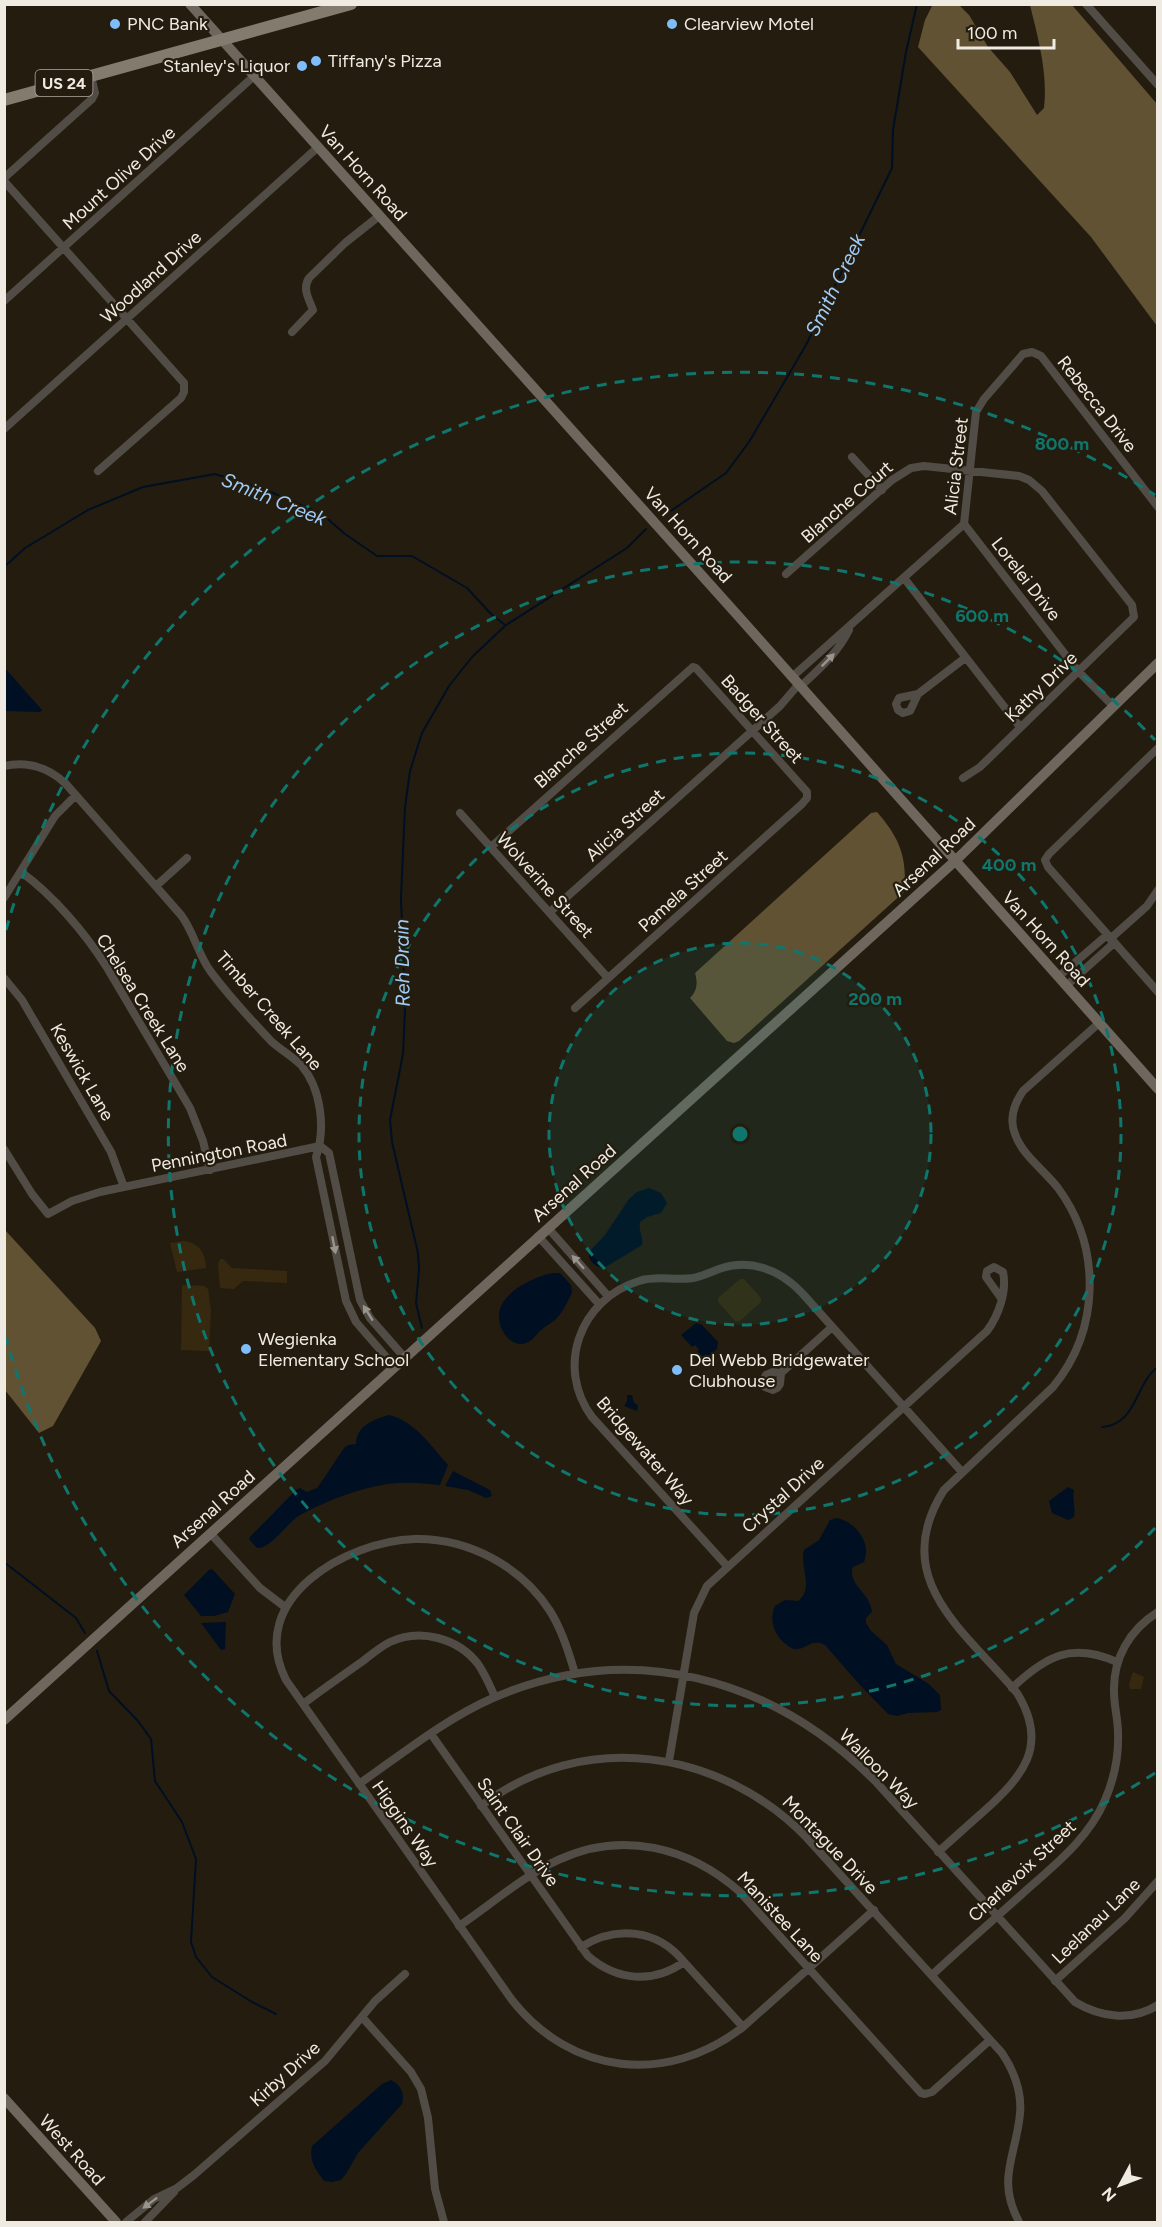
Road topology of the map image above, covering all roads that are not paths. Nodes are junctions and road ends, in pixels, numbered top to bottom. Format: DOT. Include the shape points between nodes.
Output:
graph roads {
  1 [pos="190,4"];
  2 [pos="351,4"];
  3 [pos="1086,4"];
  4 [pos="221,40"];
  5 [pos="91,76"];
  6 [pos="253,77"];
  7 [pos="1158,85"];
  8 [pos="4,100"];
  9 [pos="318,148"];
  10 [pos="4,180"];
  11 [pos="379,216"];
  12 [pos="64,247"];
  13 [pos="4,301"];
  14 [pos="128,318"];
  15 [pos="292,332"];
  16 [pos="1032,352"];
  17 [pos="4,429"];
  18 [pos="852,457"];
  19 [pos="98,471"];
  20 [pos="969,471"];
  21 [pos="882,490"];
  22 [pos="1158,507"];
  23 [pos="964,524"];
  24 [pos="786,574"];
  25 [pos="904,578"];
  26 [pos="1134,613"];
  27 [pos="849,628"];
  28 [pos="965,657"];
  29 [pos="1158,663"];
  30 [pos="693,667"];
  31 [pos="1078,671"];
  32 [pos="797,683"];
  33 [pos="918,694"];
  34 [pos="1113,706"];
  35 [pos="1020,728"];
  36 [pos="752,730"];
  37 [pos="1158,748"];
  38 [pos="4,766"];
  39 [pos="963,778"];
  40 [pos="807,794"];
  41 [pos="76,795"];
  42 [pos="460,813"];
  43 [pos="491,847"];
  44 [pos="188,858"];
  45 [pos="955,861"];
  46 [pos="21,872"];
  47 [pos="156,885"];
  48 [pos="1158,890"];
  49 [pos="4,898"];
  50 [pos="550,912"];
  51 [pos="1110,939"];
  52 [pos="1058,977"];
  53 [pos="4,978"];
  54 [pos="608,978"];
  55 [pos="1148,981"];
  56 [pos="1158,982"];
  57 [pos="1066,986"];
  58 [pos="1158,992"];
  59 [pos="575,1008"];
  60 [pos="1099,1023"];
  61 [pos="1158,1089"];
  62 [pos="320,1146"];
  63 [pos="4,1149"];
  64 [pos="210,1170"];
  65 [pos="124,1187"];
  66 [pos="340,1208"];
  67 [pos="327,1210"];
  68 [pos="548,1228"];
  69 [pos="538,1236"];
  70 [pos="352,1269"];
  71 [pos="339,1272"];
  72 [pos="608,1296"];
  73 [pos="1001,1298"];
  74 [pos="599,1304"];
  75 [pos="832,1327"];
  76 [pos="405,1358"];
  77 [pos="395,1367"];
  78 [pos="781,1373"];
  79 [pos="904,1407"];
  80 [pos="962,1472"];
  81 [pos="211,1534"];
  82 [pos="727,1566"];
  83 [pos="285,1607"];
  84 [pos="1158,1612"];
  85 [pos="1117,1662"];
  86 [pos="574,1674"];
  87 [pos="683,1676"];
  88 [pos="1012,1688"];
  89 [pos="495,1697"];
  90 [pos="303,1704"];
  91 [pos="4,1720"];
  92 [pos="431,1734"];
  93 [pos="669,1761"];
  94 [pos="359,1784"];
  95 [pos="481,1806"];
  96 [pos="938,1852"];
  97 [pos="531,1876"];
  98 [pos="1158,1881"];
  99 [pos="874,1911"];
  100 [pos="996,1917"];
  101 [pos="459,1926"];
  102 [pos="581,1947"];
  103 [pos="684,1962"];
  104 [pos="808,1969"];
  105 [pos="405,1974"];
  106 [pos="932,1975"];
  107 [pos="1055,1981"];
  108 [pos="1158,2005"];
  109 [pos="362,2017"];
  110 [pos="743,2027"];
  111 [pos="990,2040"];
  112 [pos="4,2098"];
  113 [pos="177,2188"];
  114 [pos="116,2223"];
  115 [pos="126,2223"];
  116 [pos="145,2223"];
  117 [pos="444,2223"];
  118 [pos="1019,2223"];
  1 -- 4 [label="street, Van Horn Road"];
  2 -- 4 [label="main road, US 24"];
  3 -- 7 [label="street"];
  4 -- 5 [label="main road, US 24"];
  4 -- 6 [label="street, Van Horn Road"];
  5 -- 8 [label="main road, US 24"];
  5 -- 10 [label="street" via="95,93 92,99"];
  6 -- 9 [label="street, Van Horn Road"];
  6 -- 12 [label="street, Mount Olive Drive"];
  9 -- 11 [label="street, Van Horn Road"];
  9 -- 14 [label="street, Woodland Drive"];
  10 -- 12 [label="street"];
  11 -- 15 [label="street" via="309,278 306,291 313,310"];
  11 -- 32 [label="street, Van Horn Road"];
  12 -- 13 [label="street, Mount Olive Drive"];
  12 -- 14 [label="street"];
  14 -- 17 [label="street, Woodland Drive"];
  14 -- 19 [label="street" via="182,378 185,387 181,398"];
  16 -- 20 [label="street, Alicia Street" via="1021,356 979,406"];
  16 -- 22 [label="street, Rebecca Drive" via="1041,356"];
  18 -- 21 [label="street"];
  20 -- 21 [label="street, Blanche Court" via="911,468"];
  20 -- 23 [label="street, Alicia Street"];
  20 -- 26 [label="street, Blanche Court" via="1019,476 1036,485 1132,605"];
  21 -- 24 [label="street, Blanche Court"];
  23 -- 25 [label="street, Alicia Street"];
  23 -- 31 [label="street, Lorelei Drive"];
  25 -- 27 [label="street, Alicia Street"];
  25 -- 28 [label="street"];
  26 -- 31 [label="street, Kathy Drive"];
  27 -- 32 [label="street, Alicia Street" via="834,639"];
  32 -- 27 [label="street, Alicia Street, one-way" via="832,656"];
  28 -- 33 [label="street"];
  28 -- 35 [label="street"];
  29 -- 34 [label="street, Arsenal Road"];
  30 -- 36 [label="street, Badger Street"];
  30 -- 43 [label="street, Blanche Street"];
  31 -- 34 [label="street, Lorelei Drive"];
  31 -- 35 [label="street, Kathy Drive"];
  32 -- 36 [label="street, Alicia Street" via="784,702"];
  32 -- 45 [label="street, Van Horn Road"];
  34 -- 45 [label="street, Arsenal Road"];
  35 -- 39 [label="street, Kathy Drive"];
  36 -- 40 [label="street, Badger Street"];
  36 -- 50 [label="street, Alicia Street"];
  37 -- 51 [label="street" via="1045,860"];
  38 -- 41 [label="street, Timber Creek Lane" via="42,768 62,780"];
  40 -- 54 [label="street, Pamela Street" via="802,804"];
  41 -- 46 [label="street" via="56,816"];
  41 -- 47 [label="street, Timber Creek Lane"];
  42 -- 43 [label="street, Wolverine Street"];
  43 -- 50 [label="street, Wolverine Street"];
  44 -- 47 [label="street"];
  45 -- 52 [label="street, Van Horn Road"];
  45 -- 68 [label="street, Arsenal Road"];
  46 -- 49 [label="street"];
  46 -- 64 [label="street, Chelsea Creek Lane" via="41,887 106,966 190,1108"];
  47 -- 62 [label="street, Timber Creek Lane" via="187,922 211,972 273,1043 307,1074 321,1117"];
  48 -- 51 [label="street" via="1147,906"];
  50 -- 54 [label="street, Wolverine Street"];
  51 -- 52 [label="street"];
  51 -- 55 [label="street"];
  51 -- 57 [label="street"];
  52 -- 57 [label="street, Van Horn Road"];
  53 -- 65 [label="street, Keswick Lane" via="22,1000 111,1152"];
  54 -- 59 [label="street, Pamela Street"];
  55 -- 56 [label="street"];
  55 -- 58 [label="street"];
  57 -- 60 [label="street, Van Horn Road"];
  60 -- 61 [label="street, Van Horn Road"];
  60 -- 80 [label="street" via="1023,1091 1013,1115 1019,1143 1063,1195 1082,1233 1091,1282 1085,1328 1072,1359 1053,1388"];
  62 -- 64 [label="street, Pennington Road"];
  62 -- 66 [label="street" via="329,1153"];
  62 -- 67 [label="street, Timber Creek Lane" via="316,1157"];
  63 -- 65 [label="street, Pennington Road" via="46,1214 84,1197"];
  64 -- 65 [label="street, Pennington Road"];
  66 -- 67 [label="street"];
  66 -- 70 [label="street"];
  67 -- 71 [label="street, Timber Creek Lane, one-way"];
  68 -- 69 [label="street, Arsenal Road"];
  72 -- 68 [label="street, one-way"];
  69 -- 74 [label="street"];
  69 -- 76 [label="street, Arsenal Road"];
  70 -- 71 [label="street"];
  76 -- 70 [label="street, one-way" via="364,1310"];
  71 -- 77 [label="street, Timber Creek Lane" via="345,1301 356,1322"];
  72 -- 74 [label="street, Bridgewater Way"];
  72 -- 75 [label="street, Bridgewater Way" via="648,1278 694,1278 722,1268 748,1265 768,1269 792,1283"];
  73 -- 79 [label="street, Crystal Drive" via="987,1331"];
  74 -- 82 [label="street, Bridgewater Way" via="584,1327 576,1352 576,1380 584,1403 592,1417"];
  75 -- 78 [label="street"];
  75 -- 79 [label="street, Bridgewater Way"];
  76 -- 77 [label="street, Arsenal Road"];
  77 -- 81 [label="street, Arsenal Road"];
  79 -- 80 [label="street, Bridgewater Way"];
  79 -- 82 [label="street, Crystal Drive"];
  80 -- 88 [label="street" via="932,1512 925,1543 927,1573 944,1611"];
  81 -- 83 [label="street" via="260,1588"];
  81 -- 91 [label="street, Arsenal Road"];
  82 -- 87 [label="street, Crystal Drive" via="707,1586 697,1604"];
  83 -- 86 [label="street, Higgins Way" via="324,1568 362,1550 415,1539 459,1545 502,1564 530,1586 558,1625"];
  83 -- 90 [label="street, Higgins Way" via="276,1634 278,1657 286,1680"];
  84 -- 85 [label="street, Charlevoix Street" via="1131,1635"];
  85 -- 88 [label="street" via="1096,1654 1065,1654 1040,1664"];
  85 -- 100 [label="street, Charlevoix Street" via="1117,1755 1104,1802 1072,1848"];
  86 -- 87 [label="street, Walloon Way" via="629,1671"];
  86 -- 89 [label="street, Walloon Way"];
  87 -- 93 [label="street, Crystal Drive"];
  87 -- 96 [label="street, Walloon Way" via="754,1696 811,1727 865,1772"];
  88 -- 96 [label="street" via="1026,1708 1031,1731 1023,1769 1003,1793"];
  89 -- 90 [label="street" via="483,1671 463,1650 436,1637 415,1636 385,1645"];
  89 -- 92 [label="street, Walloon Way"];
  90 -- 94 [label="street, Higgins Way"];
  92 -- 94 [label="street, Walloon Way"];
  92 -- 95 [label="street, Saint Clair Drive"];
  93 -- 95 [label="street, Montague Drive" via="621,1758 571,1764 541,1772"];
  93 -- 99 [label="street, Montague Drive" via="718,1776 770,1804 800,1830"];
  94 -- 101 [label="street, Higgins Way"];
  95 -- 97 [label="street, Saint Clair Drive"];
  96 -- 100 [label="street, Walloon Way"];
  97 -- 101 [label="street, Manistee Lane"];
  97 -- 102 [label="street, Saint Clair Drive"];
  97 -- 104 [label="street, Manistee Lane" via="557,1860 602,1847 634,1845 676,1853 708,1868 733,1887"];
  98 -- 107 [label="street, Leelanau Lane" via="1125,1918"];
  99 -- 104 [label="street, Higgins Way"];
  99 -- 106 [label="street, Montague Drive"];
  100 -- 106 [label="street, Charlevoix Street"];
  100 -- 107 [label="street, Walloon Way"];
  101 -- 110 [label="street, Higgins Way" via="536,2027 556,2042 590,2057 628,2065 671,2062 706,2051"];
  102 -- 103 [label="street" via="605,1935 635,1932 666,1945"];
  102 -- 103 [label="street, Saint Clair Drive" via="600,1965 625,1976 661,1975"];
  103 -- 110 [label="street"];
  104 -- 110 [label="street, Higgins Way"];
  104 -- 111 [label="street, Manistee Lane" via="924,2094 933,2092"];
  105 -- 109 [label="street, Kirby Drive"];
  106 -- 111 [label="street, Montague Drive"];
  107 -- 108 [label="street, Walloon Way" via="1075,2002 1096,2013 1129,2015"];
  109 -- 113 [label="street, Kirby Drive" via="325,2061"];
  109 -- 117 [label="street" via="411,2072 421,2089"];
  111 -- 118 [label="street, Montague Drive" via="1011,2067 1019,2092 1020,2113 1007,2177"];
  112 -- 114 [label="street, West Road"];
  113 -- 115 [label="street, Kirby Drive, one-way" via="154,2199"];
  113 -- 116 [label="street, Kirby Drive"];
}
